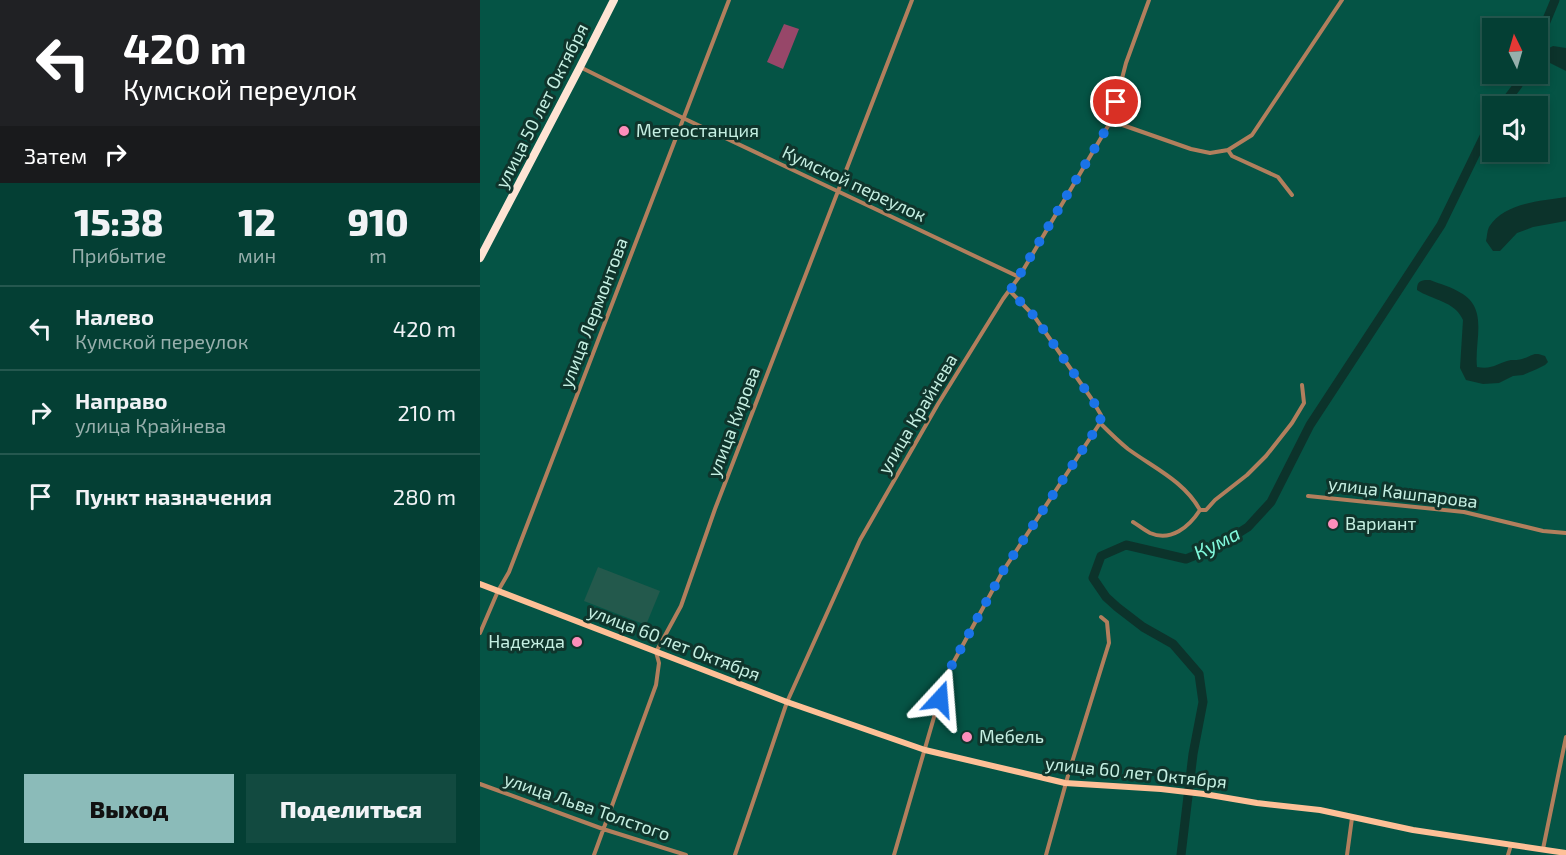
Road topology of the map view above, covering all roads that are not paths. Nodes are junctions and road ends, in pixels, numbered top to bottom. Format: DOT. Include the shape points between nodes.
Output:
graph roads {
  1 [pos="614,0"];
  2 [pos="729,0"];
  3 [pos="912,0"];
  4 [pos="1149,0"];
  5 [pos="1342,0"];
  6 [pos="580,67"];
  7 [pos="683,118"];
  8 [pos="1111,121"];
  9 [pos="1228,150"];
  10 [pos="839,191"];
  11 [pos="1292,195"];
  12 [pos="480,258"];
  13 [pos="1019,277"];
  14 [pos="1010,291"];
  15 [pos="1302,385"];
  16 [pos="1100,423"];
  17 [pos="1308,496"];
  18 [pos="1200,510"];
  19 [pos="1133,522"];
  20 [pos="1566,533"];
  21 [pos="480,584"];
  22 [pos="498,591"];
  23 [pos="1101,617"];
  24 [pos="480,633"];
  25 [pos="656,652"];
  26 [pos="787,702"];
  27 [pos="1566,737"];
  28 [pos="925,750"];
  29 [pos="1065,783"];
  30 [pos="480,784"];
  31 [pos="1353,817"];
  32 [pos="603,829"];
  33 [pos="1511,845"];
  34 [pos="1543,850"];
  35 [pos="1566,853"];
  36 [pos="594,855"];
  37 [pos="686,855"];
  38 [pos="735,855"];
  39 [pos="894,855"];
  40 [pos="1046,855"];
  41 [pos="1347,855"];
  42 [pos="1508,855"];
  1 -- 6 [label="highway, улица 50 лет Октября"];
  2 -- 7 [label="street, улица Лермонтова"];
  3 -- 10 [label="street, улица Кирова"];
  4 -- 8 [label="street, улица Крайнева" via="1126,63"];
  5 -- 9 [label="street" via="1252,135"];
  6 -- 7 [label="street, Кумской переулок"];
  6 -- 12 [label="highway, улица 50 лет Октября"];
  7 -- 10 [label="street, Кумской переулок"];
  7 -- 22 [label="street, улица Лермонтова" via="509,572"];
  8 -- 9 [label="street" via="1191,149 1210,153"];
  8 -- 13 [label="street, улица Крайнева"];
  9 -- 11 [label="street" via="1232,156 1278,177"];
  10 -- 13 [label="street, Кумской переулок"];
  10 -- 25 [label="street, улица Кирова" via="681,606"];
  13 -- 14 [label="street, улица Крайнева"];
  14 -- 16 [label="street" via="1034,316 1091,398 1101,414"];
  14 -- 26 [label="street, улица Крайнева" via="938,404 860,540"];
  15 -- 18 [label="street" via="1304,403 1266,456 1206,510"];
  16 -- 18 [label="street" via="1130,450 1188,491"];
  16 -- 28 [label="street" via="1003,571 946,676"];
  17 -- 20 [label="street, улица Кашпарова" via="1464,512"];
  18 -- 19 [label="street" via="1189,525 1164,536"];
  21 -- 22 [label="main road, улица 60 лет Октября"];
  22 -- 24 [label="street, улица Лермонтова"];
  22 -- 25 [label="main road, улица 60 лет Октября"];
  23 -- 29 [label="street" via="1107,622 1109,644"];
  25 -- 26 [label="main road, улица 60 лет Октября"];
  25 -- 32 [label="street, улица Кирова" via="656,685"];
  26 -- 28 [label="main road, улица 60 лет Октября"];
  26 -- 38 [label="street, улица Крайнева"];
  27 -- 34 [label="street"];
  28 -- 29 [label="main road, улица 60 лет Октября"];
  28 -- 39 [label="street"];
  29 -- 31 [label="main road, улица 60 лет Октября" via="1204,794"];
  29 -- 40 [label="street"];
  30 -- 32 [label="street, улица Льва Толстого"];
  31 -- 33 [label="main road, улица 60 лет Октября"];
  31 -- 41 [label="street"];
  32 -- 36 [label="street, улица Кирова"];
  32 -- 37 [label="street, улица Льва Толстого"];
  33 -- 34 [label="main road, улица 60 лет Октября"];
  33 -- 42 [label="street"];
  34 -- 35 [label="main road, улица 60 лет Октября"];
}
